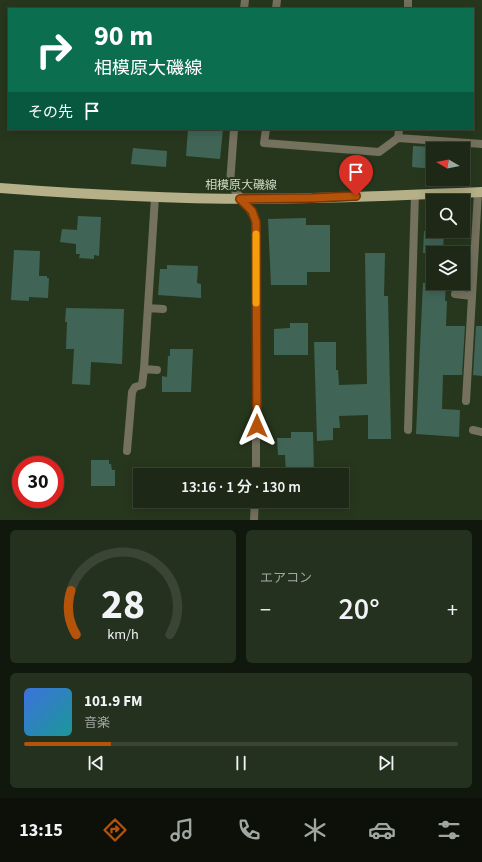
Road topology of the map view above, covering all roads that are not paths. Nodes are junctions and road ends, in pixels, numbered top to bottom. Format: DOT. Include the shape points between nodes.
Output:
graph roads {
  1 [pos="234,130"];
  2 [pos="266,130"];
  3 [pos="399,130"];
  4 [pos="398,138"];
  5 [pos="482,144"];
  6 [pos="0,188"];
  7 [pos="480,192"];
  8 [pos="415,194"];
  9 [pos="155,197"];
  10 [pos="240,199"];
  11 [pos="455,294"];
  12 [pos="472,296"];
  13 [pos="148,308"];
  14 [pos="163,309"];
  15 [pos="144,368"];
  16 [pos="157,370"];
  17 [pos="466,401"];
  18 [pos="408,430"];
  19 [pos="473,430"];
  20 [pos="482,432"];
  21 [pos="127,451"];
  22 [pos="256,468"];
  23 [pos="255,508"];
  24 [pos="254,520"];
  1 -- 10 [label="street" via="230,184"];
  2 -- 4 [label="street" via="264,142 379,152"];
  3 -- 4 [label="street"];
  4 -- 5 [label="street"];
  6 -- 9 [label="main road, 相模原大磯線"];
  7 -- 8 [label="main road, 相模原大磯線"];
  7 -- 12 [label="street"];
  8 -- 10 [label="main road, 相模原大磯線"];
  8 -- 18 [label="street"];
  9 -- 10 [label="main road, 相模原大磯線"];
  9 -- 13 [label="street"];
  10 -- 22 [label="street" via="252,211 256,222"];
  11 -- 12 [label="street"];
  12 -- 17 [label="street"];
  13 -- 14 [label="street"];
  13 -- 15 [label="street"];
  15 -- 16 [label="street"];
  15 -- 21 [label="street" via="142,385 135,387 132,392"];
  19 -- 20 [label="street"];
  23 -- 24 [label="street"];
}
